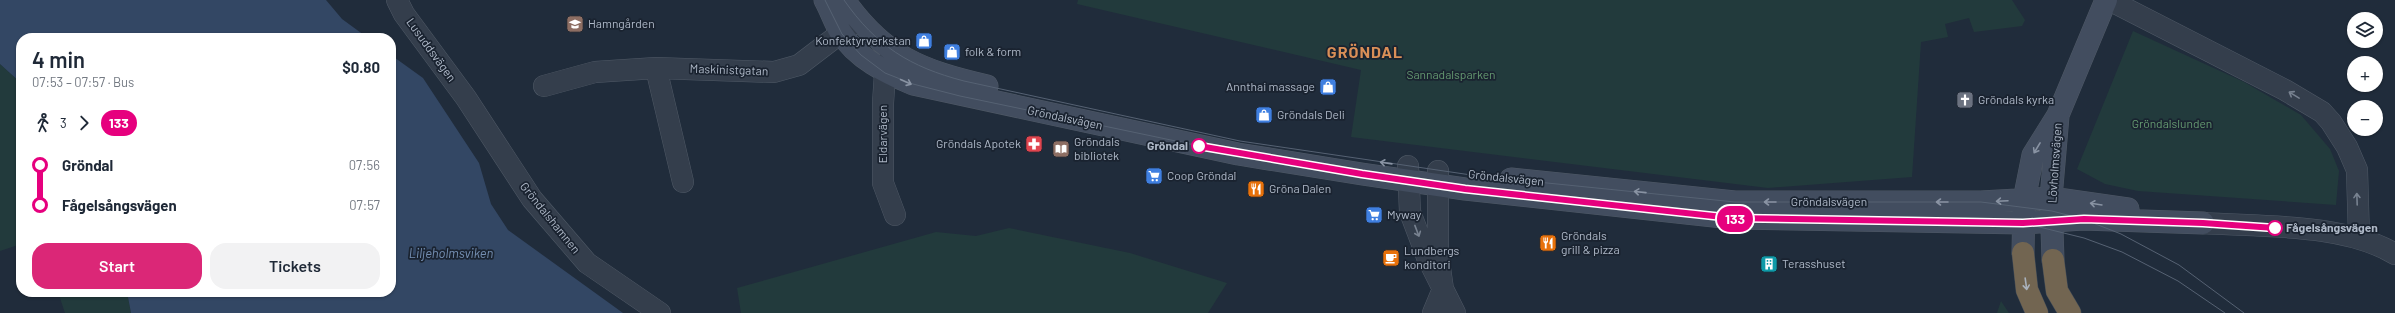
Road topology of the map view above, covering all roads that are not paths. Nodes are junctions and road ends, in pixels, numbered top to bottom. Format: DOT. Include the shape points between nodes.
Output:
graph roads {
  1 [pos="397,0"];
  2 [pos="825,0"];
  3 [pos="844,0"];
  4 [pos="2108,0"];
  5 [pos="858,20"];
  6 [pos="842,34"];
  7 [pos="893,51"];
  8 [pos="656,68"];
  9 [pos="885,73"];
  10 [pos="544,86"];
  11 [pos="466,98"];
  12 [pos="2058,115"];
  13 [pos="1408,173"];
  14 [pos="1438,177"];
  15 [pos="682,182"];
  16 [pos="2051,198"];
  17 [pos="2024,200"];
  18 [pos="895,215"];
  19 [pos="2052,220"];
  20 [pos="2023,223"];
  21 [pos="2203,223"];
  22 [pos="2359,238"];
  23 [pos="2023,253"];
  24 [pos="2395,254"];
  25 [pos="2053,260"];
  26 [pos="1443,289"];
  27 [pos="660,313"];
  28 [pos="1433,313"];
  29 [pos="1455,313"];
  30 [pos="2037,313"];
  31 [pos="2070,313"];
  1 -- 11 [label="street, Lusuddsvägen" via="404,14"];
  2 -- 6 [label="street, Gröndalsvägen"];
  3 -- 5 [label="street, Gröndalsvägen"];
  4 -- 12 [label="street, Lövholmsvägen"];
  22 -- 4 [label="street, one-way" via="2356,170 2347,147 2332,122 2322,112 2286,90"];
  5 -- 6 [label="street, Maskinistgatan"];
  5 -- 7 [label="street, Gröndalsvägen"];
  6 -- 8 [label="street, Maskinistgatan" via="799,65 774,72"];
  6 -- 9 [label="street, Gröndalsvägen" via="861,55"];
  7 -- 9 [label="street, Eldarvägen"];
  13 -- 7 [label="street, Gröndalsvägen, one-way" via="1240,141 941,75 920,68"];
  8 -- 10 [label="street, Maskinistgatan" via="595,72"];
  8 -- 15 [label="street"];
  9 -- 13 [label="street, Gröndalsvägen, one-way" via="913,84 960,96 1214,149"];
  9 -- 18 [label="street, Eldarvägen" via="883,183"];
  11 -- 27 [label="street, Gröndalshamnen" via="532,199 586,264"];
  12 -- 16 [label="street, Lövholmsvägen"];
  12 -- 17 [label="street, Lövholmsvägen, one-way" via="2033,155"];
  13 -- 14 [label="street, Gröndalsvägen"];
  13 -- 26 [label="street, one-way" via="1410,212 1427,257"];
  17 -- 14 [label="street, Gröndalsvägen, one-way" via="1735,202"];
  14 -- 20 [label="street, Gröndalsvägen" via="1465,189 1732,218"];
  14 -- 26 [label="street" via="1438,254"];
  16 -- 17 [label="street, Gröndalsvägen"];
  16 -- 19 [label="street, Lövholmsvägen"];
  21 -- 16 [label="street, Gröndalsvägen, one-way"];
  17 -- 20 [label="street, Lövholmsvägen"];
  19 -- 20 [label="street, Gröndalsvägen"];
  19 -- 21 [label="street, Gröndalsvägen"];
  19 -- 25 [label="street, Lövholmsvägen"];
  20 -- 23 [label="street, Lövholmsvägen"];
  21 -- 22 [label="street, Gröndalsvägen" via="2322,231"];
  22 -- 24 [label="street, Gröndalsvägen"];
  23 -- 30 [label="highway, one-way" via="2027,290"];
  25 -- 31 [label="highway" via="2057,291"];
  26 -- 28 [label="street"];
  26 -- 29 [label="street"];
}
